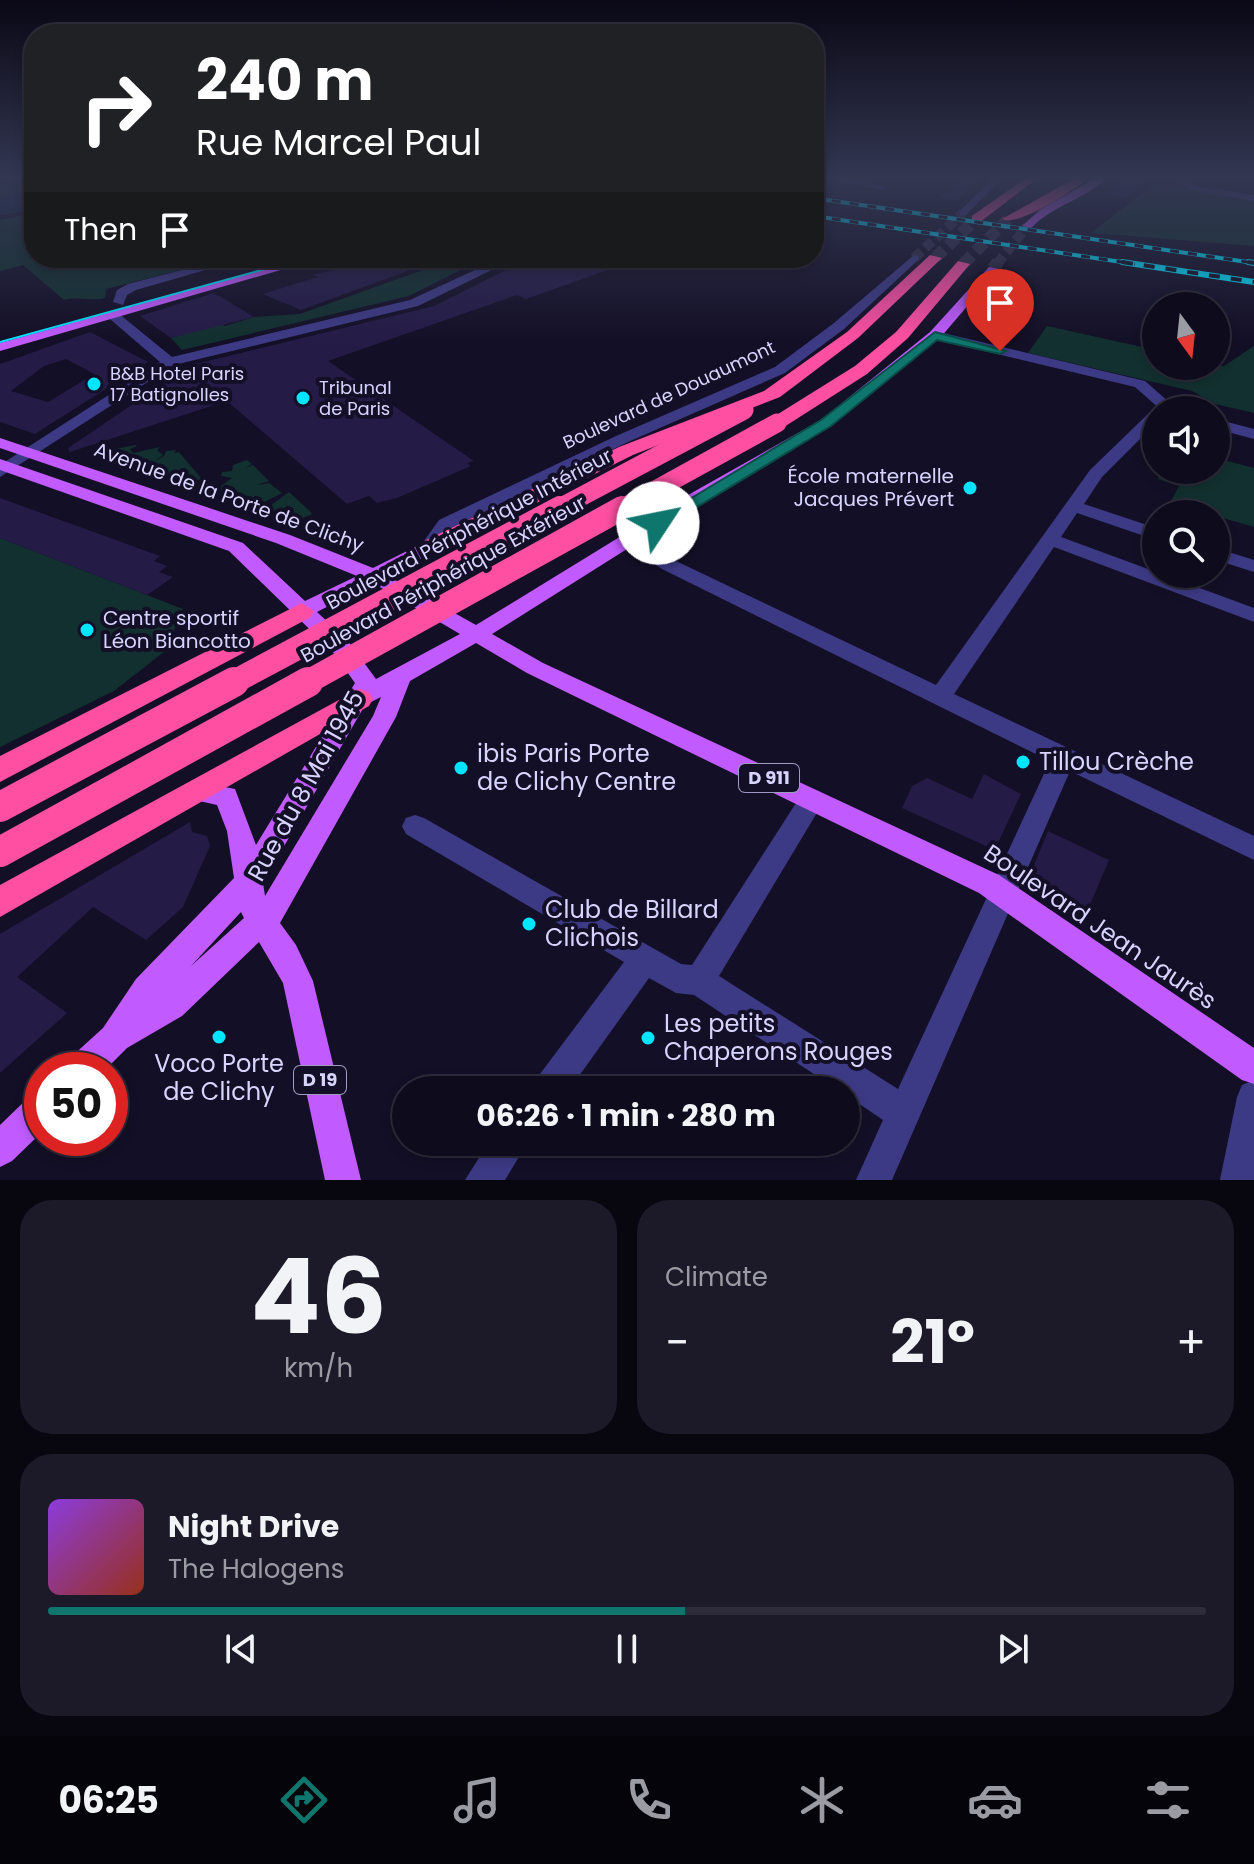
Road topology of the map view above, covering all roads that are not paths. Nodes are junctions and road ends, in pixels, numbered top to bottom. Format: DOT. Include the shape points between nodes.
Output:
graph roads {
  1 [pos="914,258"];
  2 [pos="935,258"];
  3 [pos="963,264"];
  4 [pos="203,268"];
  5 [pos="252,268"];
  6 [pos="277,268"];
  7 [pos="489,268"];
  8 [pos="993,269"];
  9 [pos="116,309"];
  10 [pos="0,334"];
  11 [pos="935,335"];
  12 [pos="0,347"];
  13 [pos="169,362"];
  14 [pos="774,393"];
  15 [pos="1153,396"];
  16 [pos="1142,428"];
  17 [pos="1230,428"];
  18 [pos="1254,434"];
  19 [pos="0,443"];
  20 [pos="29,453"];
  21 [pos="3,468"];
  22 [pos="1073,506"];
  23 [pos="1142,529"];
  24 [pos="1049,539"];
  25 [pos="632,541"];
  26 [pos="428,548"];
  27 [pos="1230,558"];
  28 [pos="1254,566"];
  29 [pos="371,574"];
  30 [pos="302,611"];
  31 [pos="1254,615"];
  32 [pos="477,634"];
  33 [pos="400,678"];
  34 [pos="940,697"];
  35 [pos="359,699"];
  36 [pos="1064,757"];
  37 [pos="0,770"];
  38 [pos="195,791"];
  39 [pos="812,799"];
  40 [pos="0,807"];
  41 [pos="415,826"];
  42 [pos="1254,849"];
  43 [pos="0,852"];
  44 [pos="249,881"];
  45 [pos="1001,892"];
  46 [pos="0,902"];
  47 [pos="263,923"];
  48 [pos="645,958"];
  49 [pos="699,981"];
  50 [pos="114,1039"];
  51 [pos="101,1052"];
  52 [pos="1254,1068"];
  53 [pos="559,1076"];
  54 [pos="1254,1097"];
  55 [pos="904,1113"];
  56 [pos="24,1126"];
  57 [pos="0,1149"];
  58 [pos="501,1156"];
  59 [pos="343,1180"];
  60 [pos="483,1180"];
  61 [pos="874,1180"];
  62 [pos="1238,1180"];
  1 -- 26 [label="street, Boulevard de Douaumont" via="839,326 780,370 445,524"];
  2 -- 14 [label="highway, Boulevard Périphérique Intérieur" via="858,334"];
  3 -- 43 [label="highway, Boulevard Périphérique Extérieur, bridge" via="902,335 861,370 777,423"];
  4 -- 9 [label="street" via="132,287 121,293"];
  5 -- 9 [label="main road"];
  6 -- 9 [label="main road"];
  7 -- 13 [label="street" via="414,303"];
  8 -- 11 [label="main road"];
  9 -- 10 [label="main road"];
  9 -- 12 [label="main road"];
  9 -- 13 [label="street"];
  11 -- 15 [label="street" via="1140,384"];
  11 -- 25 [label="main road" via="826,423"];
  13 -- 20 [label="street"];
  14 -- 26 [label="highway" via="626,451"];
  14 -- 40 [label="highway, Boulevard Périphérique Intérieur, bridge"];
  16 -- 22 [label="street"];
  17 -- 18 [label="street"];
  19 -- 20 [label="main road, Avenue de la Porte de Clichy"];
  20 -- 21 [label="street"];
  20 -- 29 [label="main road, Avenue de la Porte de Clichy"];
  21 -- 30 [label="main road" via="236,547"];
  22 -- 23 [label="street"];
  22 -- 24 [label="street"];
  24 -- 31 [label="street"];
  24 -- 34 [label="street"];
  25 -- 32 [label="main road"];
  25 -- 34 [label="street" via="669,565"];
  26 -- 29 [label="main road"];
  27 -- 28 [label="street"];
  29 -- 30 [label="main road"];
  29 -- 32 [label="main road, Avenue de la Porte de Clichy"];
  30 -- 35 [label="main road" via="365,676"];
  30 -- 37 [label="highway"];
  32 -- 33 [label="main road"];
  32 -- 39 [label="main road, Boulevard Jean Jaurès / D 911" via="535,668"];
  33 -- 35 [label="main road"];
  33 -- 47 [label="main road, Rue du 8 Mai 1945" via="384,717"];
  34 -- 36 [label="street"];
  35 -- 38 [label="highway"];
  35 -- 44 [label="main road, Rue du 8 Mai 1945"];
  36 -- 42 [label="street"];
  36 -- 45 [label="street"];
  38 -- 44 [label="main road" via="226,796 240,831"];
  38 -- 46 [label="highway"];
  39 -- 45 [label="main road, Boulevard Jean Jaurès / D 911"];
  39 -- 49 [label="street"];
  41 -- 48 [label="street"];
  44 -- 47 [label="main road, Rue du 8 Mai 1945" via="253,908"];
  44 -- 50 [label="main road" via="147,990"];
  45 -- 52 [label="main road, Boulevard Jean Jaurès / D 911"];
  45 -- 55 [label="street"];
  47 -- 50 [label="main road" via="171,1005"];
  47 -- 59 [label="main road, Rue du 8 Mai 1945 / D 19" via="298,981"];
  48 -- 49 [label="street" via="676,978"];
  48 -- 53 [label="street"];
  49 -- 55 [label="street"];
  50 -- 51 [label="main road"];
  54 -- 62 [label="street"];
  55 -- 61 [label="street"];
  56 -- 57 [label="main road"];
  58 -- 60 [label="street"];
}
